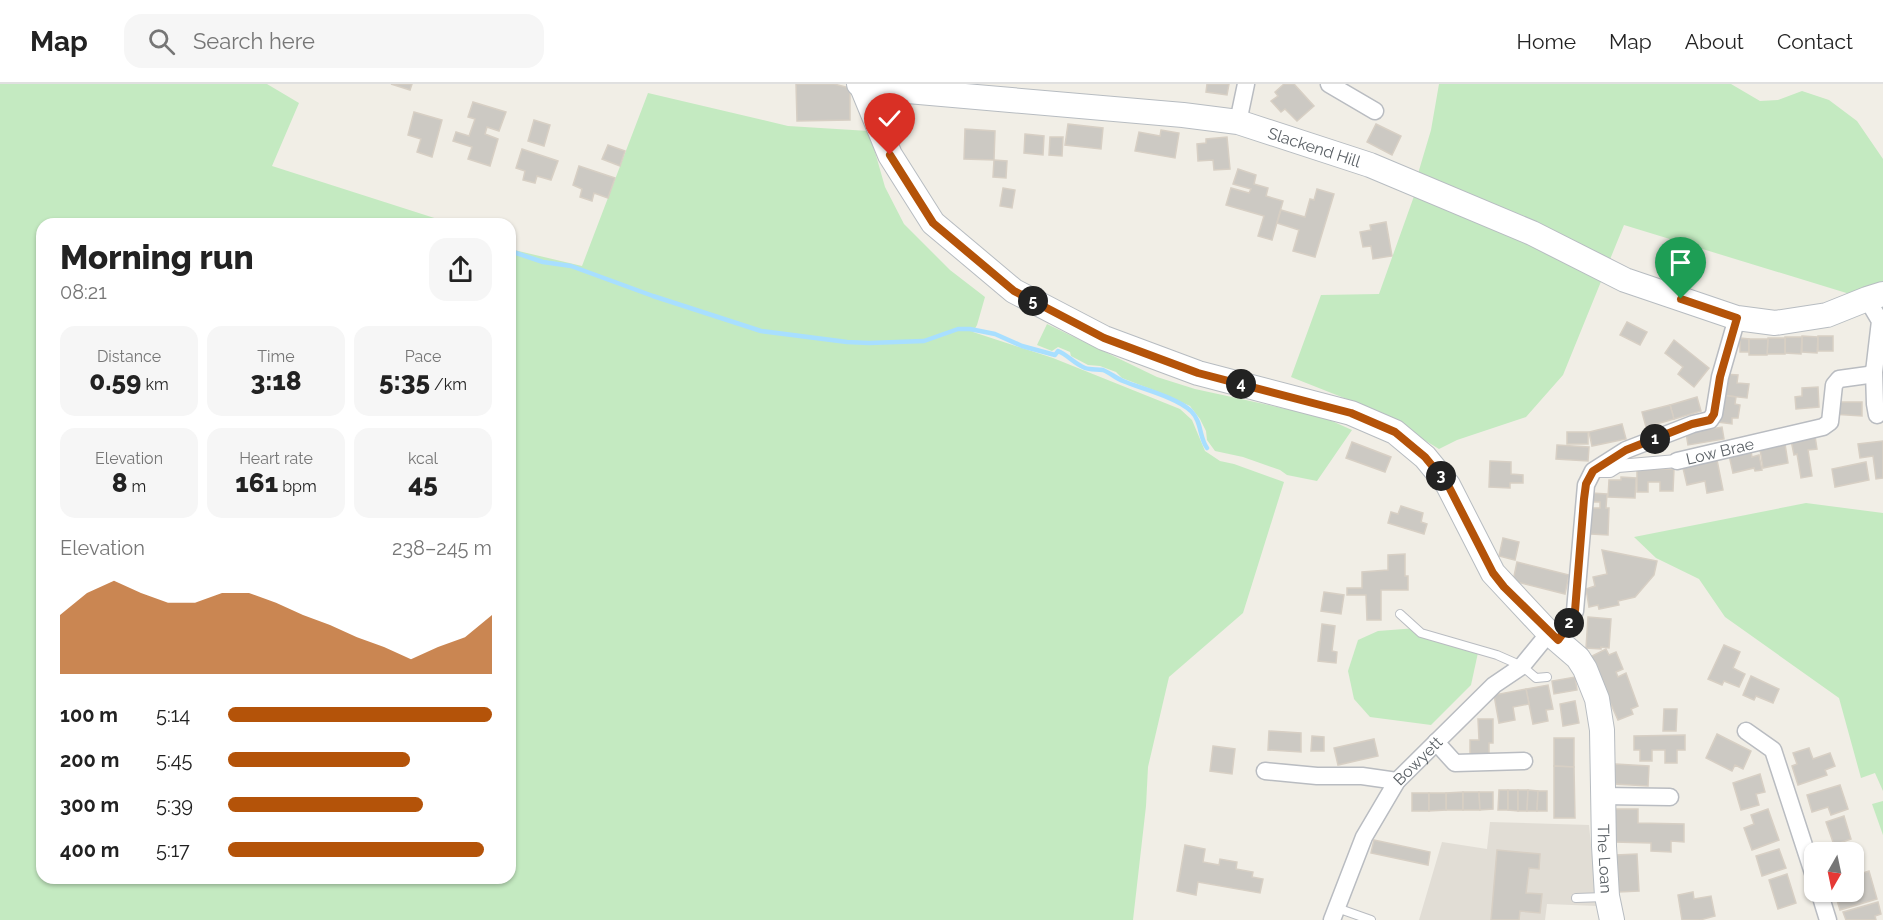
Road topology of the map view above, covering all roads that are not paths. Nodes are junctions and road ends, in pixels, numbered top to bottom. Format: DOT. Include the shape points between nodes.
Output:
graph roads {
  1 [pos="1246,84"];
  2 [pos="1329,84"];
  3 [pos="860,85"];
  4 [pos="1376,111"];
  5 [pos="1238,122"];
  6 [pos="1875,296"];
  7 [pos="1737,318"];
  8 [pos="1881,322"];
  9 [pos="1874,372"];
  10 [pos="1877,415"];
  11 [pos="1677,461"];
  12 [pos="1593,471"];
  13 [pos="1400,614"];
  14 [pos="1553,636"];
  15 [pos="1522,666"];
  16 [pos="1547,677"];
  17 [pos="1746,731"];
  18 [pos="1436,742"];
  19 [pos="1524,760"];
  20 [pos="1265,771"];
  21 [pos="1397,782"];
  22 [pos="1603,796"];
  23 [pos="1670,797"];
  24 [pos="1804,845"];
  25 [pos="1607,896"];
  26 [pos="1576,898"];
  27 [pos="1822,902"];
  28 [pos="1334,914"];
  29 [pos="1371,920"];
  30 [pos="1612,920"];
  31 [pos="1828,920"];
  1 -- 5 [label="street"];
  2 -- 4 [label="street"];
  3 -- 5 [label="main road, Slackend Hill"];
  3 -- 14 [label="main road, The Loan" via="890,155 933,223 1014,291 1104,338 1198,373 1351,413 1395,432 1425,457 1448,485 1493,573"];
  5 -- 7 [label="main road, Slackend Hill" via="1370,165 1532,233 1625,280"];
  6 -- 7 [label="main road, Slackend Hill" via="1827,315 1775,323"];
  6 -- 8 [label="street"];
  7 -- 12 [label="street" via="1710,420 1626,450"];
  8 -- 9 [label="street"];
  9 -- 10 [label="street"];
  9 -- 11 [label="street, Low Brae" via="1839,379 1834,385 1830,422 1823,427"];
  11 -- 12 [label="street, Low Brae"];
  12 -- 14 [label="street" via="1586,484 1575,611 1564,632"];
  13 -- 15 [label="lane" via="1421,633"];
  14 -- 15 [label="street, Bowyett"];
  14 -- 22 [label="main road, The Loan" via="1578,657 1597,699 1602,730"];
  15 -- 16 [label="lane" via="1536,678"];
  15 -- 18 [label="street, Bowyett" via="1494,686"];
  17 -- 24 [label="street" via="1773,750"];
  18 -- 19 [label="street" via="1455,763"];
  18 -- 21 [label="street, Bowyett"];
  20 -- 21 [label="street" via="1362,776"];
  21 -- 28 [label="street, Bowyett" via="1364,837"];
  22 -- 23 [label="street"];
  22 -- 25 [label="main road, The Loan"];
  25 -- 26 [label="lane"];
  25 -- 30 [label="main road, The Loan"];
  27 -- 31 [label="street"];
  28 -- 29 [label="lane"];
}
